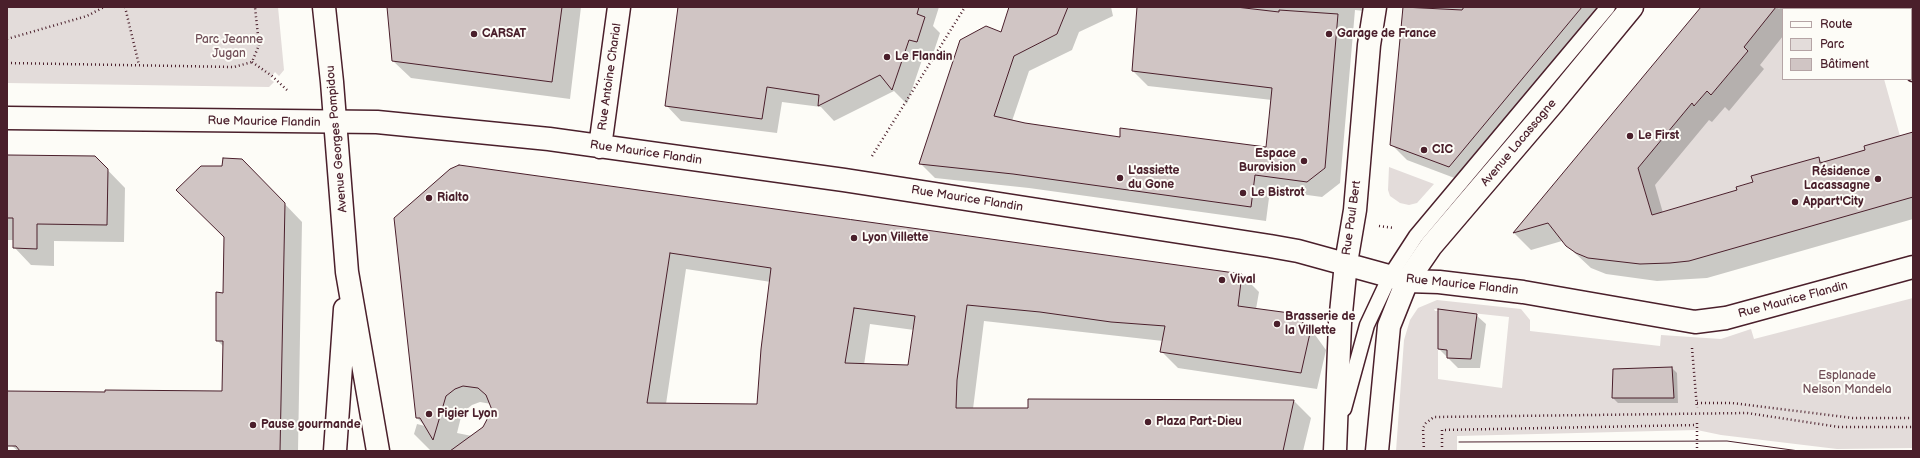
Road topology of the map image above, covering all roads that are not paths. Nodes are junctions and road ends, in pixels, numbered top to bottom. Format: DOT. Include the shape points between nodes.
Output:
graph roads {
  1 [pos="324,7"];
  2 [pos="619,7"];
  3 [pos="1375,7"];
  4 [pos="1608,7"];
  5 [pos="1632,7"];
  6 [pos="7,118"];
  7 [pos="336,122"];
  8 [pos="600,147"];
  9 [pos="1346,263"];
  10 [pos="1913,267"];
  11 [pos="347,272"];
  12 [pos="1398,278"];
  13 [pos="1336,440"];
  14 [pos="335,451"];
  15 [pos="378,451"];
  16 [pos="1377,451"];
  1 -- 7 [label="street, Avenue Georges Pompidou"];
  2 -- 8 [label="street, Rue Antoine Charial"];
  3 -- 9 [label="street, Rue Paul Bert" via="1369,45 1355,210"];
  4 -- 12 [label="lane, Avenue Lacassagne" via="1426,223"];
  5 -- 12 [label="street, Avenue Lacassagne" via="1431,246"];
  6 -- 7 [label="street, Rue Maurice Flandin"];
  7 -- 8 [label="street, Rue Maurice Flandin" via="382,123 549,139"];
  7 -- 11 [label="street, Avenue Georges Pompidou"];
  8 -- 9 [label="street, Rue Maurice Flandin" via="857,182 1298,251"];
  9 -- 12 [label="street, Rue Maurice Flandin"];
  9 -- 13 [label="street, Rue Paul Bert" via="1340,323"];
  10 -- 12 [label="street, Rue Maurice Flandin" via="1726,318 1695,322 1523,292"];
  11 -- 14 [label="street, Avenue Georges Pompidou"];
  11 -- 15 [label="street, Avenue Georges Pompidou"];
  12 -- 13 [label="lane, Rue Paul Bert" via="1367,325"];
  12 -- 16 [label="street" via="1389,326"];
}
